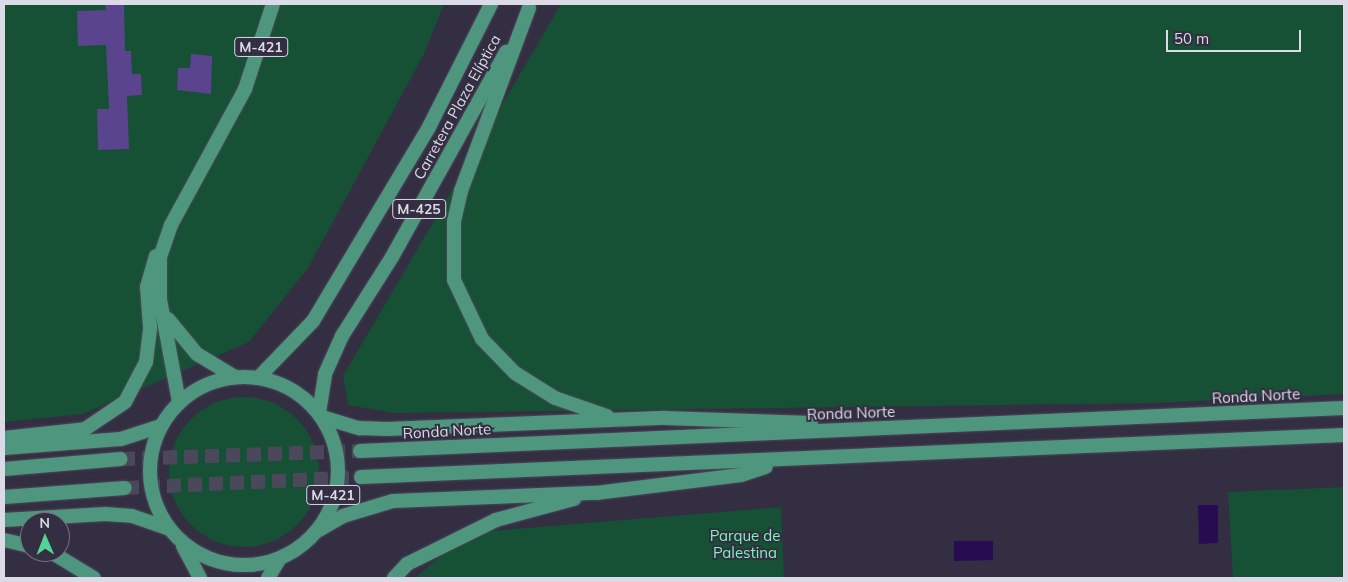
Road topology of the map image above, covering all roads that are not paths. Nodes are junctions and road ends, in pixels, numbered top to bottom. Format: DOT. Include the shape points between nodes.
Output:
graph roads {
  1 [pos="273,4"];
  2 [pos="489,4"];
  3 [pos="530,6"];
  4 [pos="164,242"];
  5 [pos="163,311"];
  6 [pos="235,376"];
  7 [pos="259,377"];
  8 [pos="179,402"];
  9 [pos="1344,408"];
  10 [pos="320,415"];
  11 [pos="616,419"];
  12 [pos="161,426"];
  13 [pos="834,429"];
  14 [pos="1344,435"];
  15 [pos="4,438"];
  16 [pos="4,448"];
  17 [pos="360,451"];
  18 [pos="121,459"];
  19 [pos="786,462"];
  20 [pos="4,469"];
  21 [pos="361,478"];
  22 [pos="125,488"];
  23 [pos="596,493"];
  24 [pos="4,497"];
  25 [pos="4,520"];
  26 [pos="169,529"];
  27 [pos="314,534"];
  28 [pos="4,540"];
  29 [pos="180,541"];
  30 [pos="20,544"];
  31 [pos="280,558"];
  32 [pos="68,562"];
  33 [pos="94,578"];
  34 [pos="200,578"];
  35 [pos="268,578"];
  36 [pos="394,578"];
  1 -- 4 [label="main road, M-421" via="245,90 192,183"];
  2 -- 7 [label="main road, Carretera Plaza Elíptica / M-425" via="482,26 429,127 314,321"];
  3 -- 10 [label="main road, Carretera Plaza Elíptica / M-425" via="476,109 342,336 325,374"];
  3 -- 11 [label="main road" via="461,191 454,221 454,280 482,339 515,374 555,398"];
  4 -- 5 [label="main road, M-421" via="159,270"];
  4 -- 15 [label="main road" via="149,273 150,327 146,362 125,402 84,429"];
  5 -- 6 [label="main road, M-421" via="198,354"];
  5 -- 8 [label="main road"];
  6 -- 7 [label="main road, M-421"];
  6 -- 8 [label="main road, M-421" via="194,390"];
  7 -- 10 [label="main road, M-421" via="282,384"];
  8 -- 12 [label="main road, M-421"];
  9 -- 13 [label="main road, Ronda Norte"];
  10 -- 11 [label="main road" via="359,428 387,429"];
  10 -- 27 [label="main road, M-421" via="335,447 338,469 330,505"];
  11 -- 13 [label="main road" via="796,421"];
  12 -- 16 [label="main road" via="121,439"];
  12 -- 26 [label="main road, M-421" via="151,451 149,478 156,505"];
  13 -- 17 [label="main road, Ronda Norte"];
  14 -- 19 [label="main road"];
  18 -- 20 [label="main road"];
  19 -- 21 [label="main road"];
  19 -- 23 [label="main road" via="741,475"];
  22 -- 24 [label="main road"];
  23 -- 27 [label="main road" via="392,501 343,516"];
  23 -- 36 [label="main road" via="496,520 407,564"];
  25 -- 26 [label="main road" via="105,514 132,516"];
  26 -- 29 [label="main road, M-421"];
  27 -- 31 [label="main road, M-421"];
  28 -- 30 [label="main road"];
  29 -- 31 [label="main road, M-421" via="198,553 224,563 259,564"];
  29 -- 34 [label="main road, M-421"];
  31 -- 35 [label="main road, M-421"];
  32 -- 33 [label="main road"];
}
